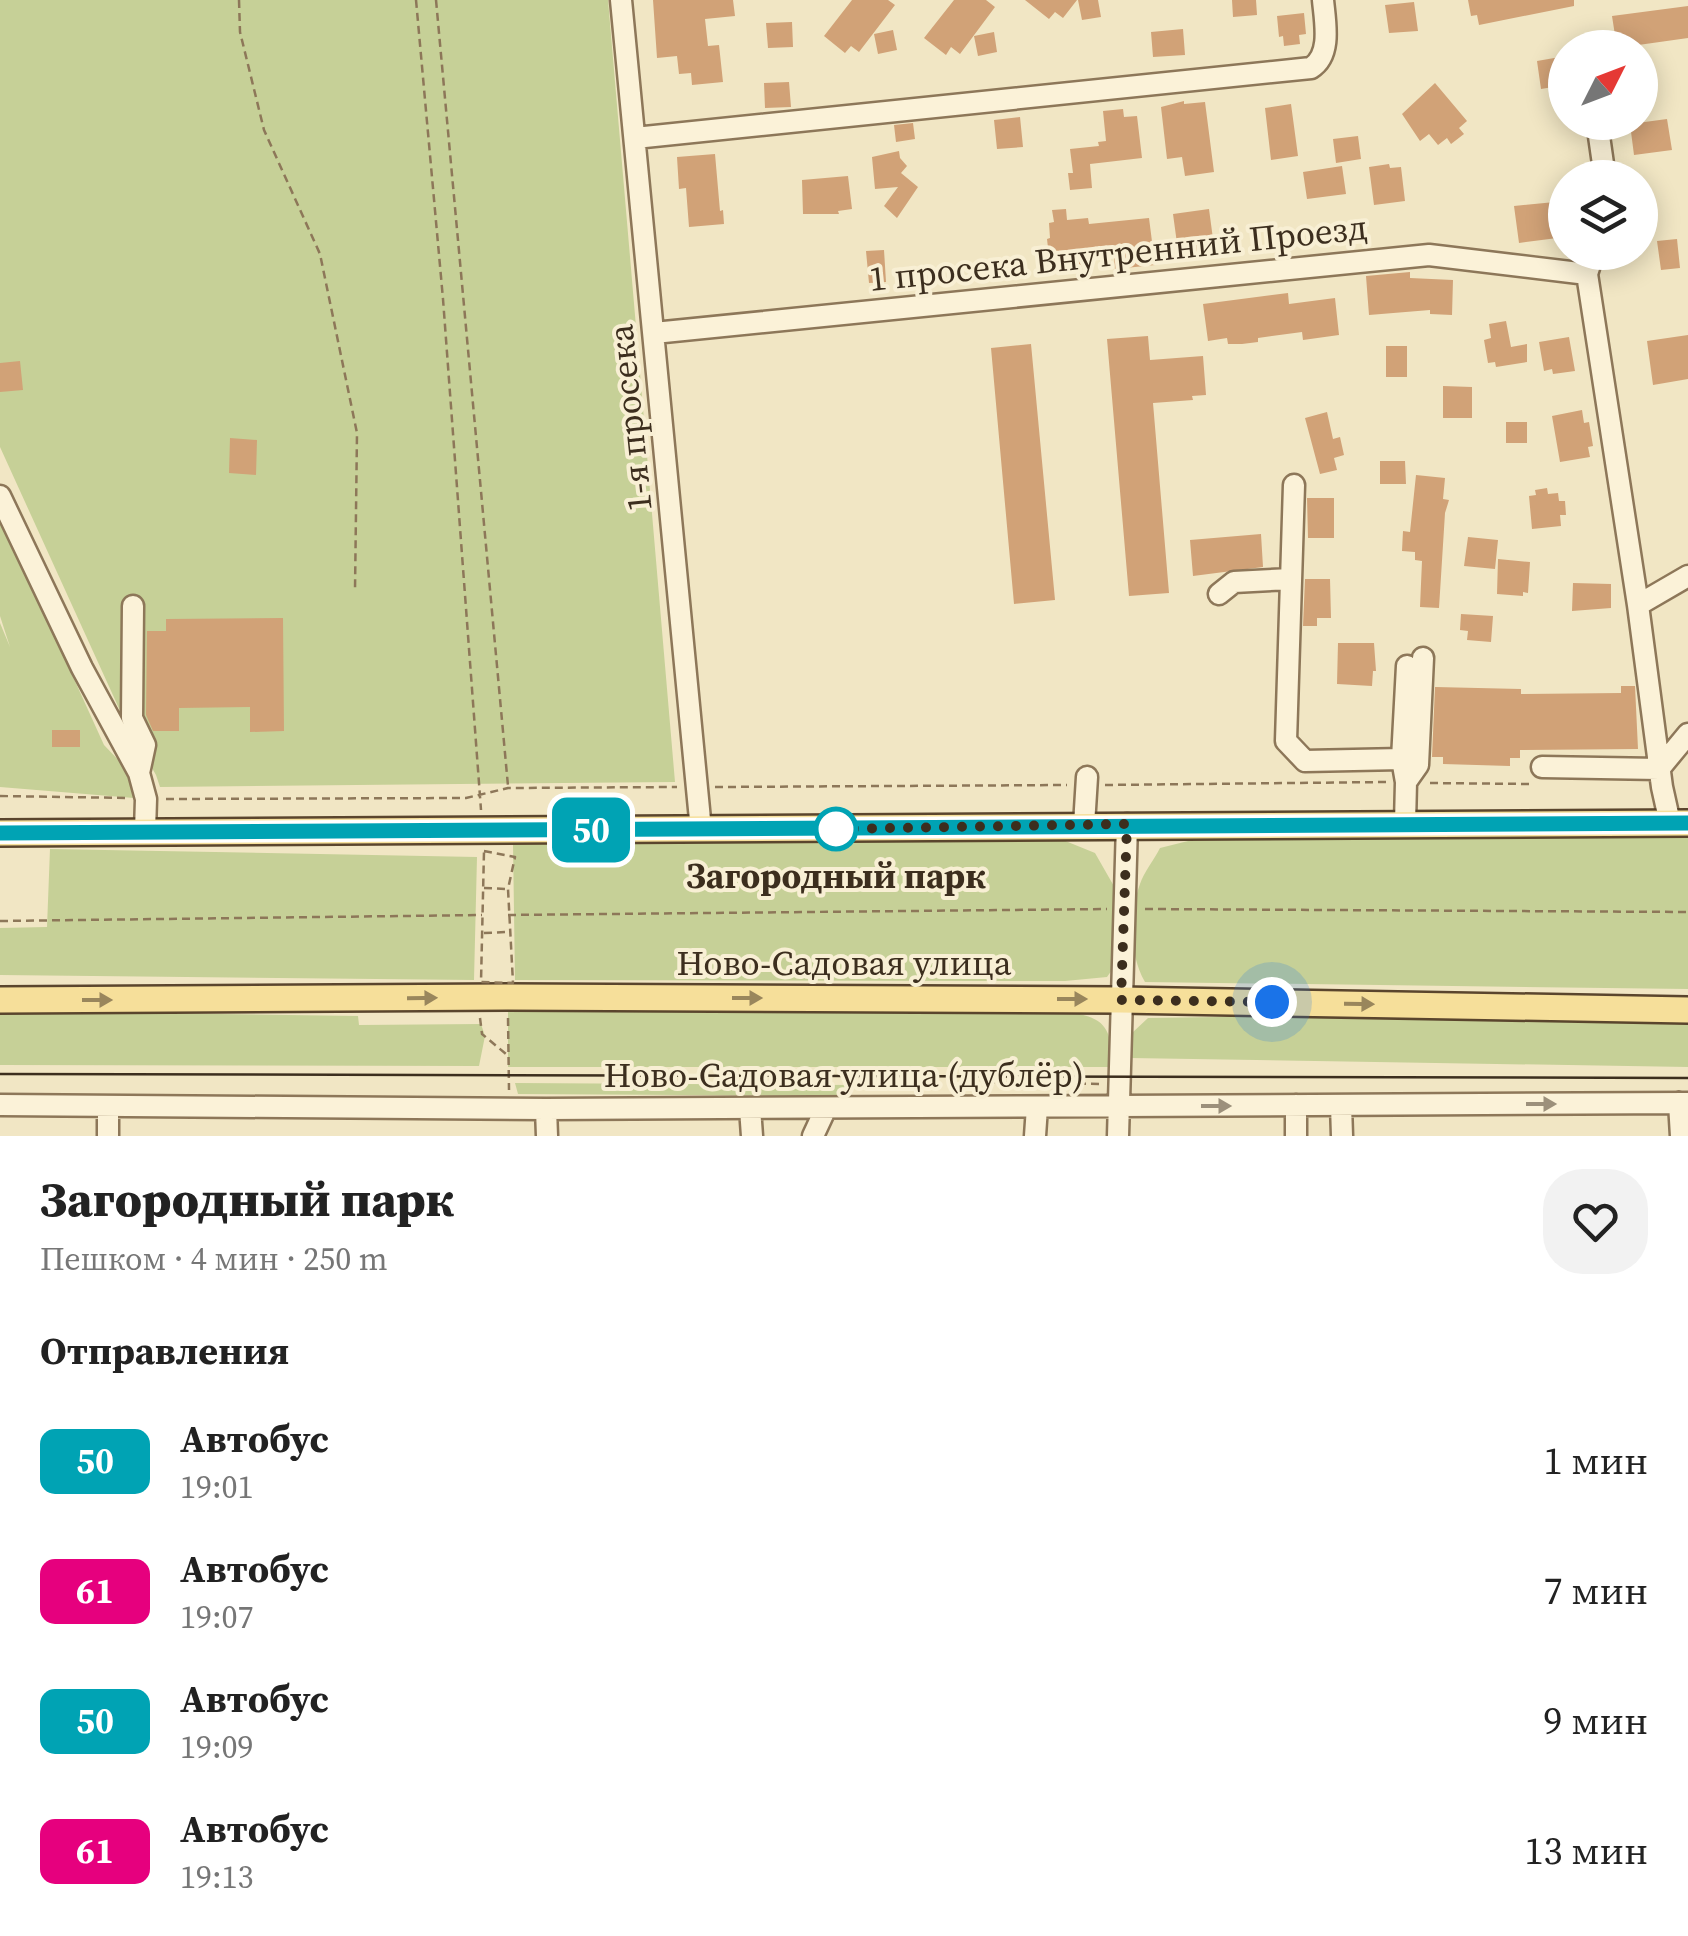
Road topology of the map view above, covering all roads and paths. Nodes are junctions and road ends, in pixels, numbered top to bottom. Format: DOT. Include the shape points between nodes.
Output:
graph roads {
  1 [pos="238,0"];
  2 [pos="416,0"];
  3 [pos="436,0"];
  4 [pos="621,0"];
  5 [pos="1323,0"];
  6 [pos="635,138"];
  7 [pos="1588,270"];
  8 [pos="1587,274"];
  9 [pos="654,332"];
  10 [pos="1294,485"];
  11 [pos="2,502"];
  12 [pos="1688,576"];
  13 [pos="1292,579"];
  14 [pos="355,590"];
  15 [pos="1219,594"];
  16 [pos="1638,605"];
  17 [pos="132,606"];
  18 [pos="1688,734"];
  19 [pos="1402,760"];
  20 [pos="1660,769"];
  21 [pos="139,774"];
  22 [pos="1543,776"];
  23 [pos="1087,781"];
  24 [pos="1406,782"];
  25 [pos="699,787"];
  26 [pos="508,788"];
  27 [pos="478,794"];
  28 [pos="0,796"];
  29 [pos="146,798"];
  30 [pos="1679,823"];
  31 [pos="1127,824"];
  32 [pos="1405,824"];
  33 [pos="1084,825"];
  34 [pos="701,830"];
  35 [pos="145,831"];
  36 [pos="0,832"];
  37 [pos="484,841"];
  38 [pos="483,888"];
  39 [pos="508,889"];
  40 [pos="1123,909"];
  41 [pos="1688,912"];
  42 [pos="482,915"];
  43 [pos="508,915"];
  44 [pos="0,921"];
  45 [pos="482,932"];
  46 [pos="508,932"];
  47 [pos="478,997"];
  48 [pos="0,1000"];
  49 [pos="1121,1000"];
  50 [pos="1688,1010"];
  51 [pos="508,1017"];
  52 [pos="508,1055"];
  53 [pos="510,1090"];
  54 [pos="1683,1103"];
  55 [pos="0,1105"];
  56 [pos="1296,1105"];
  57 [pos="1341,1105"];
  58 [pos="1118,1106"];
  59 [pos="108,1107"];
  60 [pos="1037,1107"];
  61 [pos="744,1108"];
  62 [pos="826,1108"];
  63 [pos="546,1109"];
  64 [pos="108,1136"];
  65 [pos="546,1136"];
  66 [pos="737,1136"];
  67 [pos="752,1136"];
  68 [pos="813,1136"];
  69 [pos="1035,1136"];
  70 [pos="1118,1136"];
  71 [pos="1296,1136"];
  72 [pos="1342,1136"];
  73 [pos="1681,1136"];
  1 -- 14 [label="path" via="264,130 320,254 357,433"];
  2 -- 27 [label="path"];
  3 -- 26 [label="path"];
  4 -- 6 [label="street, 1-я просека"];
  5 -- 6 [label="street" via="1324,47 1310,68"];
  6 -- 9 [label="street, 1-я просека"];
  7 -- 8 [label="street"];
  8 -- 9 [label="street, 1 просека Внутренний Проезд" via="1429,255"];
  8 -- 16 [label="street"];
  9 -- 25 [label="street, 1-я просека"];
  10 -- 13 [label="street"];
  11 -- 21 [label="street"];
  12 -- 16 [label="street"];
  13 -- 15 [label="street" via="1234,582"];
  13 -- 19 [label="street" via="1286,741 1304,760"];
  16 -- 20 [label="street"];
  17 -- 21 [label="street" via="132,718 145,745"];
  18 -- 20 [label="street"];
  19 -- 24 [label="street"];
  19 -- 24 [label="street" via="1415,662 1418,765"];
  20 -- 22 [label="street"];
  20 -- 30 [label="street"];
  21 -- 29 [label="street"];
  22 -- 24 [label="path"];
  23 -- 24 [label="path"];
  23 -- 25 [label="path"];
  23 -- 33 [label="street"];
  24 -- 32 [label="street"];
  25 -- 26 [label="path"];
  25 -- 34 [label="street, 1-я просека"];
  26 -- 27 [label="path"];
  27 -- 29 [label="path"];
  27 -- 37 [label="path"];
  28 -- 29 [label="path"];
  29 -- 35 [label="street"];
  30 -- 32 [label="main road"];
  31 -- 32 [label="main road"];
  31 -- 33 [label="main road"];
  31 -- 40 [label="street"];
  33 -- 34 [label="main road"];
  34 -- 37 [label="main road"];
  35 -- 36 [label="main road"];
  35 -- 37 [label="main road"];
  37 -- 38 [label="path"];
  37 -- 39 [label="path" via="515,857"];
  38 -- 39 [label="path"];
  38 -- 42 [label="path"];
  39 -- 43 [label="path"];
  40 -- 41 [label="path"];
  40 -- 43 [label="path"];
  40 -- 49 [label="street"];
  42 -- 44 [label="path"];
  42 -- 45 [label="path"];
  43 -- 46 [label="path"];
  45 -- 46 [label="path"];
  45 -- 46 [label="path" via="481,982 513,983"];
  48 -- 47 [label="main road, Ново-Садовая улица, one-way"];
  47 -- 49 [label="main road, Ново-Садовая улица, one-way"];
  47 -- 52 [label="path" via="482,1034"];
  49 -- 50 [label="main road, Ново-Садовая улица, one-way"];
  49 -- 58 [label="street"];
  51 -- 52 [label="path"];
  52 -- 53 [label="path"];
  57 -- 54 [label="street, Ново-Садовая улица (дублёр), one-way"];
  54 -- 73 [label="street"];
  55 -- 59 [label="street, Ново-Садовая улица (дублёр)"];
  56 -- 57 [label="street, Ново-Садовая улица (дублёр)"];
  58 -- 56 [label="street, Ново-Садовая улица (дублёр), one-way"];
  56 -- 71 [label="street"];
  57 -- 72 [label="street"];
  58 -- 60 [label="street, Ново-Садовая улица (дублёр)"];
  58 -- 70 [label="street"];
  59 -- 63 [label="street, Ново-Садовая улица (дублёр)"];
  59 -- 64 [label="street"];
  60 -- 62 [label="street, Ново-Садовая улица (дублёр)"];
  60 -- 69 [label="street"];
  61 -- 62 [label="street, Ново-Садовая улица (дублёр)"];
  61 -- 63 [label="street, Ново-Садовая улица (дублёр)"];
  61 -- 66 [label="street"];
  61 -- 67 [label="street"];
  62 -- 68 [label="street"];
  63 -- 65 [label="street"];
}
